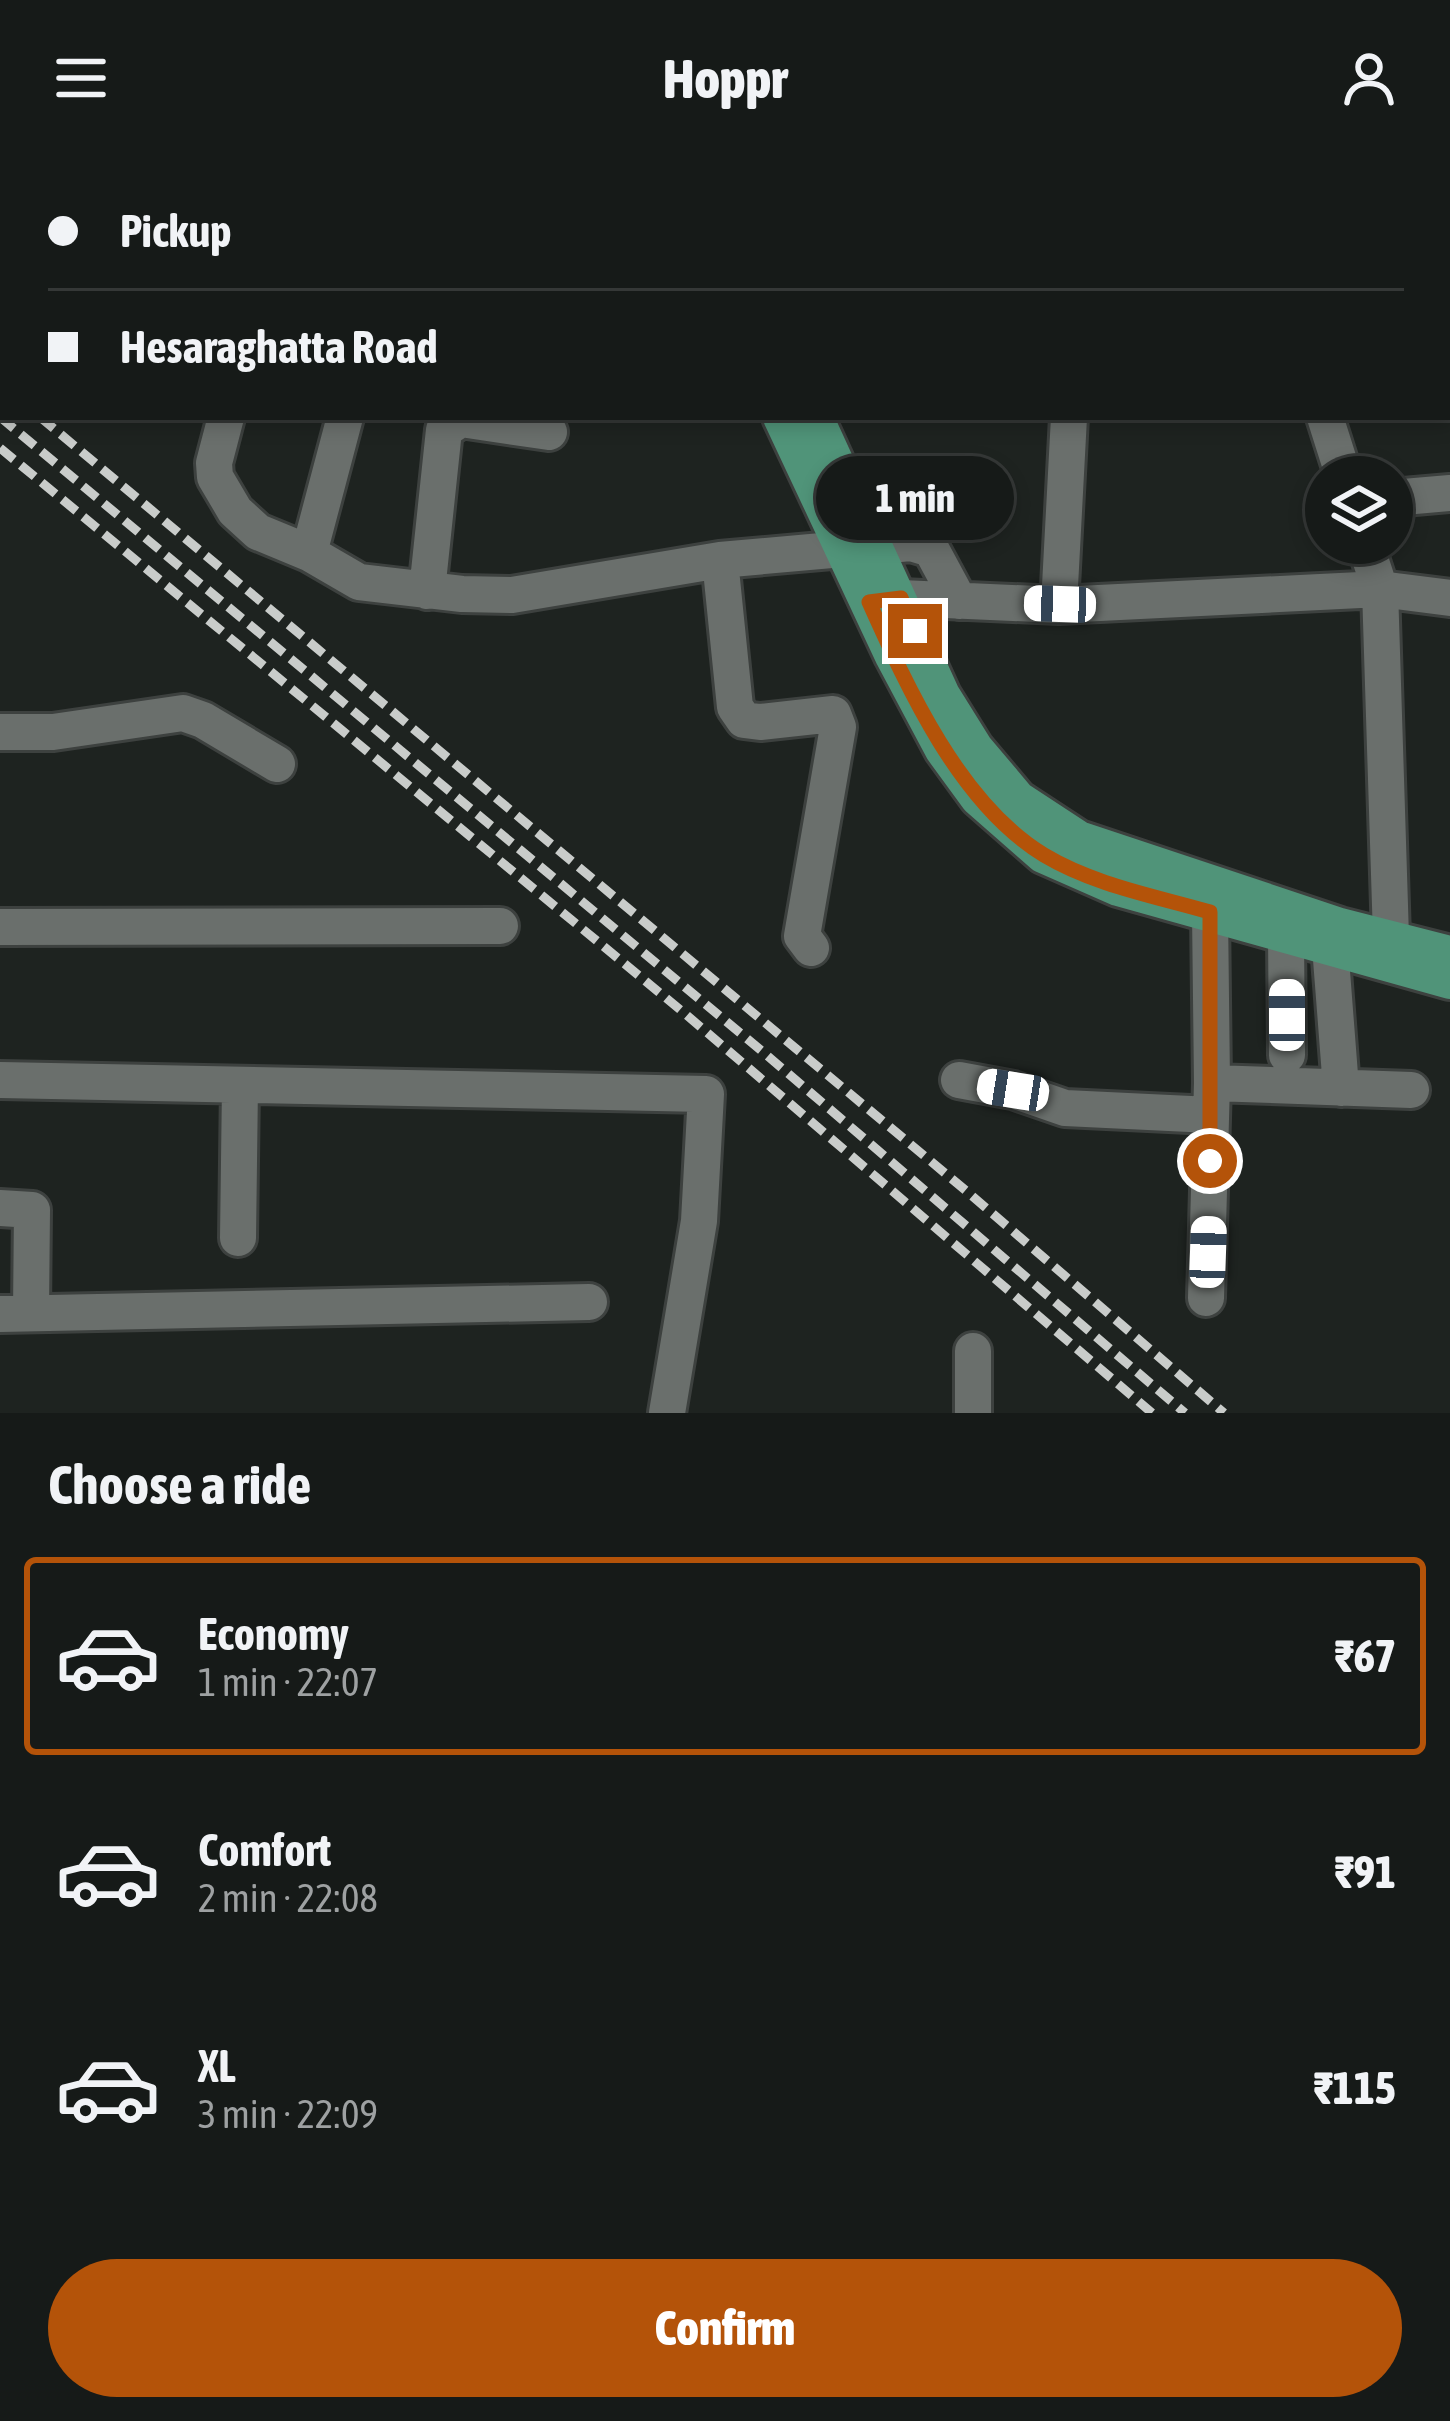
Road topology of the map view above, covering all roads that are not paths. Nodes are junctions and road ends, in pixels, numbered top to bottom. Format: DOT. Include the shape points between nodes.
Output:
graph roads {
  1 [pos="225,420"];
  2 [pos="344,420"];
  3 [pos="458,420"];
  4 [pos="474,420"];
  5 [pos="783,420"];
  6 [pos="816,420"];
  7 [pos="1070,420"];
  8 [pos="1326,420"];
  9 [pos="549,432"];
  10 [pos="1337,456"];
  11 [pos="1450,494"];
  12 [pos="1413,497"];
  13 [pos="861,546"];
  14 [pos="309,553"];
  15 [pos="720,560"];
  16 [pos="1371,564"];
  17 [pos="1379,590"];
  18 [pos="427,591"];
  19 [pos="1450,598"];
  20 [pos="885,600"];
  21 [pos="959,601"];
  22 [pos="1060,604"];
  23 [pos="0,732"];
  24 [pos="277,764"];
  25 [pos="1210,912"];
  26 [pos="500,926"];
  27 [pos="0,928"];
  28 [pos="1286,934"];
  29 [pos="1360,942"];
  30 [pos="812,948"];
  31 [pos="1450,955"];
  32 [pos="1450,981"];
  33 [pos="1287,1055"];
  34 [pos="0,1080"];
  35 [pos="959,1080"];
  36 [pos="240,1085"];
  37 [pos="1341,1088"];
  38 [pos="1411,1090"];
  39 [pos="1212,1099"];
  40 [pos="0,1208"];
  41 [pos="238,1238"];
  42 [pos="1206,1298"];
  43 [pos="589,1301"];
  44 [pos="15,1313"];
  45 [pos="973,1352"];
  46 [pos="667,1413"];
  47 [pos="973,1413"];
  1 -- 14 [label="street" via="214,463 221,491 258,532"];
  2 -- 14 [label="street"];
  3 -- 18 [label="street" via="444,430"];
  4 -- 9 [label="street"];
  5 -- 13 [label="main road"];
  6 -- 13 [label="main road"];
  7 -- 22 [label="street"];
  8 -- 10 [label="street"];
  11 -- 12 [label="street"];
  13 -- 15 [label="street"];
  13 -- 20 [label="main road"];
  13 -- 21 [label="street" via="932,549"];
  14 -- 18 [label="street" via="359,582"];
  15 -- 18 [label="street" via="512,595"];
  15 -- 30 [label="street" via="735,707 744,720 833,714 838,727 802,936"];
  16 -- 17 [label="street"];
  17 -- 19 [label="street"];
  17 -- 22 [label="street"];
  17 -- 29 [label="street"];
  20 -- 21 [label="street"];
  20 -- 25 [label="main road" via="943,750 978,798 1043,855 1118,887"];
  20 -- 29 [label="main road" via="975,748 1018,799 1079,839"];
  21 -- 22 [label="street"];
  23 -- 24 [label="street" via="183,713"];
  25 -- 28 [label="main road"];
  25 -- 39 [label="street"];
  26 -- 27 [label="street"];
  28 -- 29 [label="main road"];
  28 -- 33 [label="street"];
  29 -- 31 [label="main road"];
  29 -- 32 [label="main road"];
  29 -- 37 [label="street"];
  34 -- 36 [label="street"];
  35 -- 39 [label="street" via="1065,1108"];
  36 -- 41 [label="street"];
  36 -- 46 [label="street" via="706,1094 699,1221"];
  37 -- 38 [label="street"];
  37 -- 39 [label="street"];
  39 -- 42 [label="street"];
  40 -- 44 [label="street" via="32,1210"];
  43 -- 44 [label="street"];
  45 -- 47 [label="street"];
}
